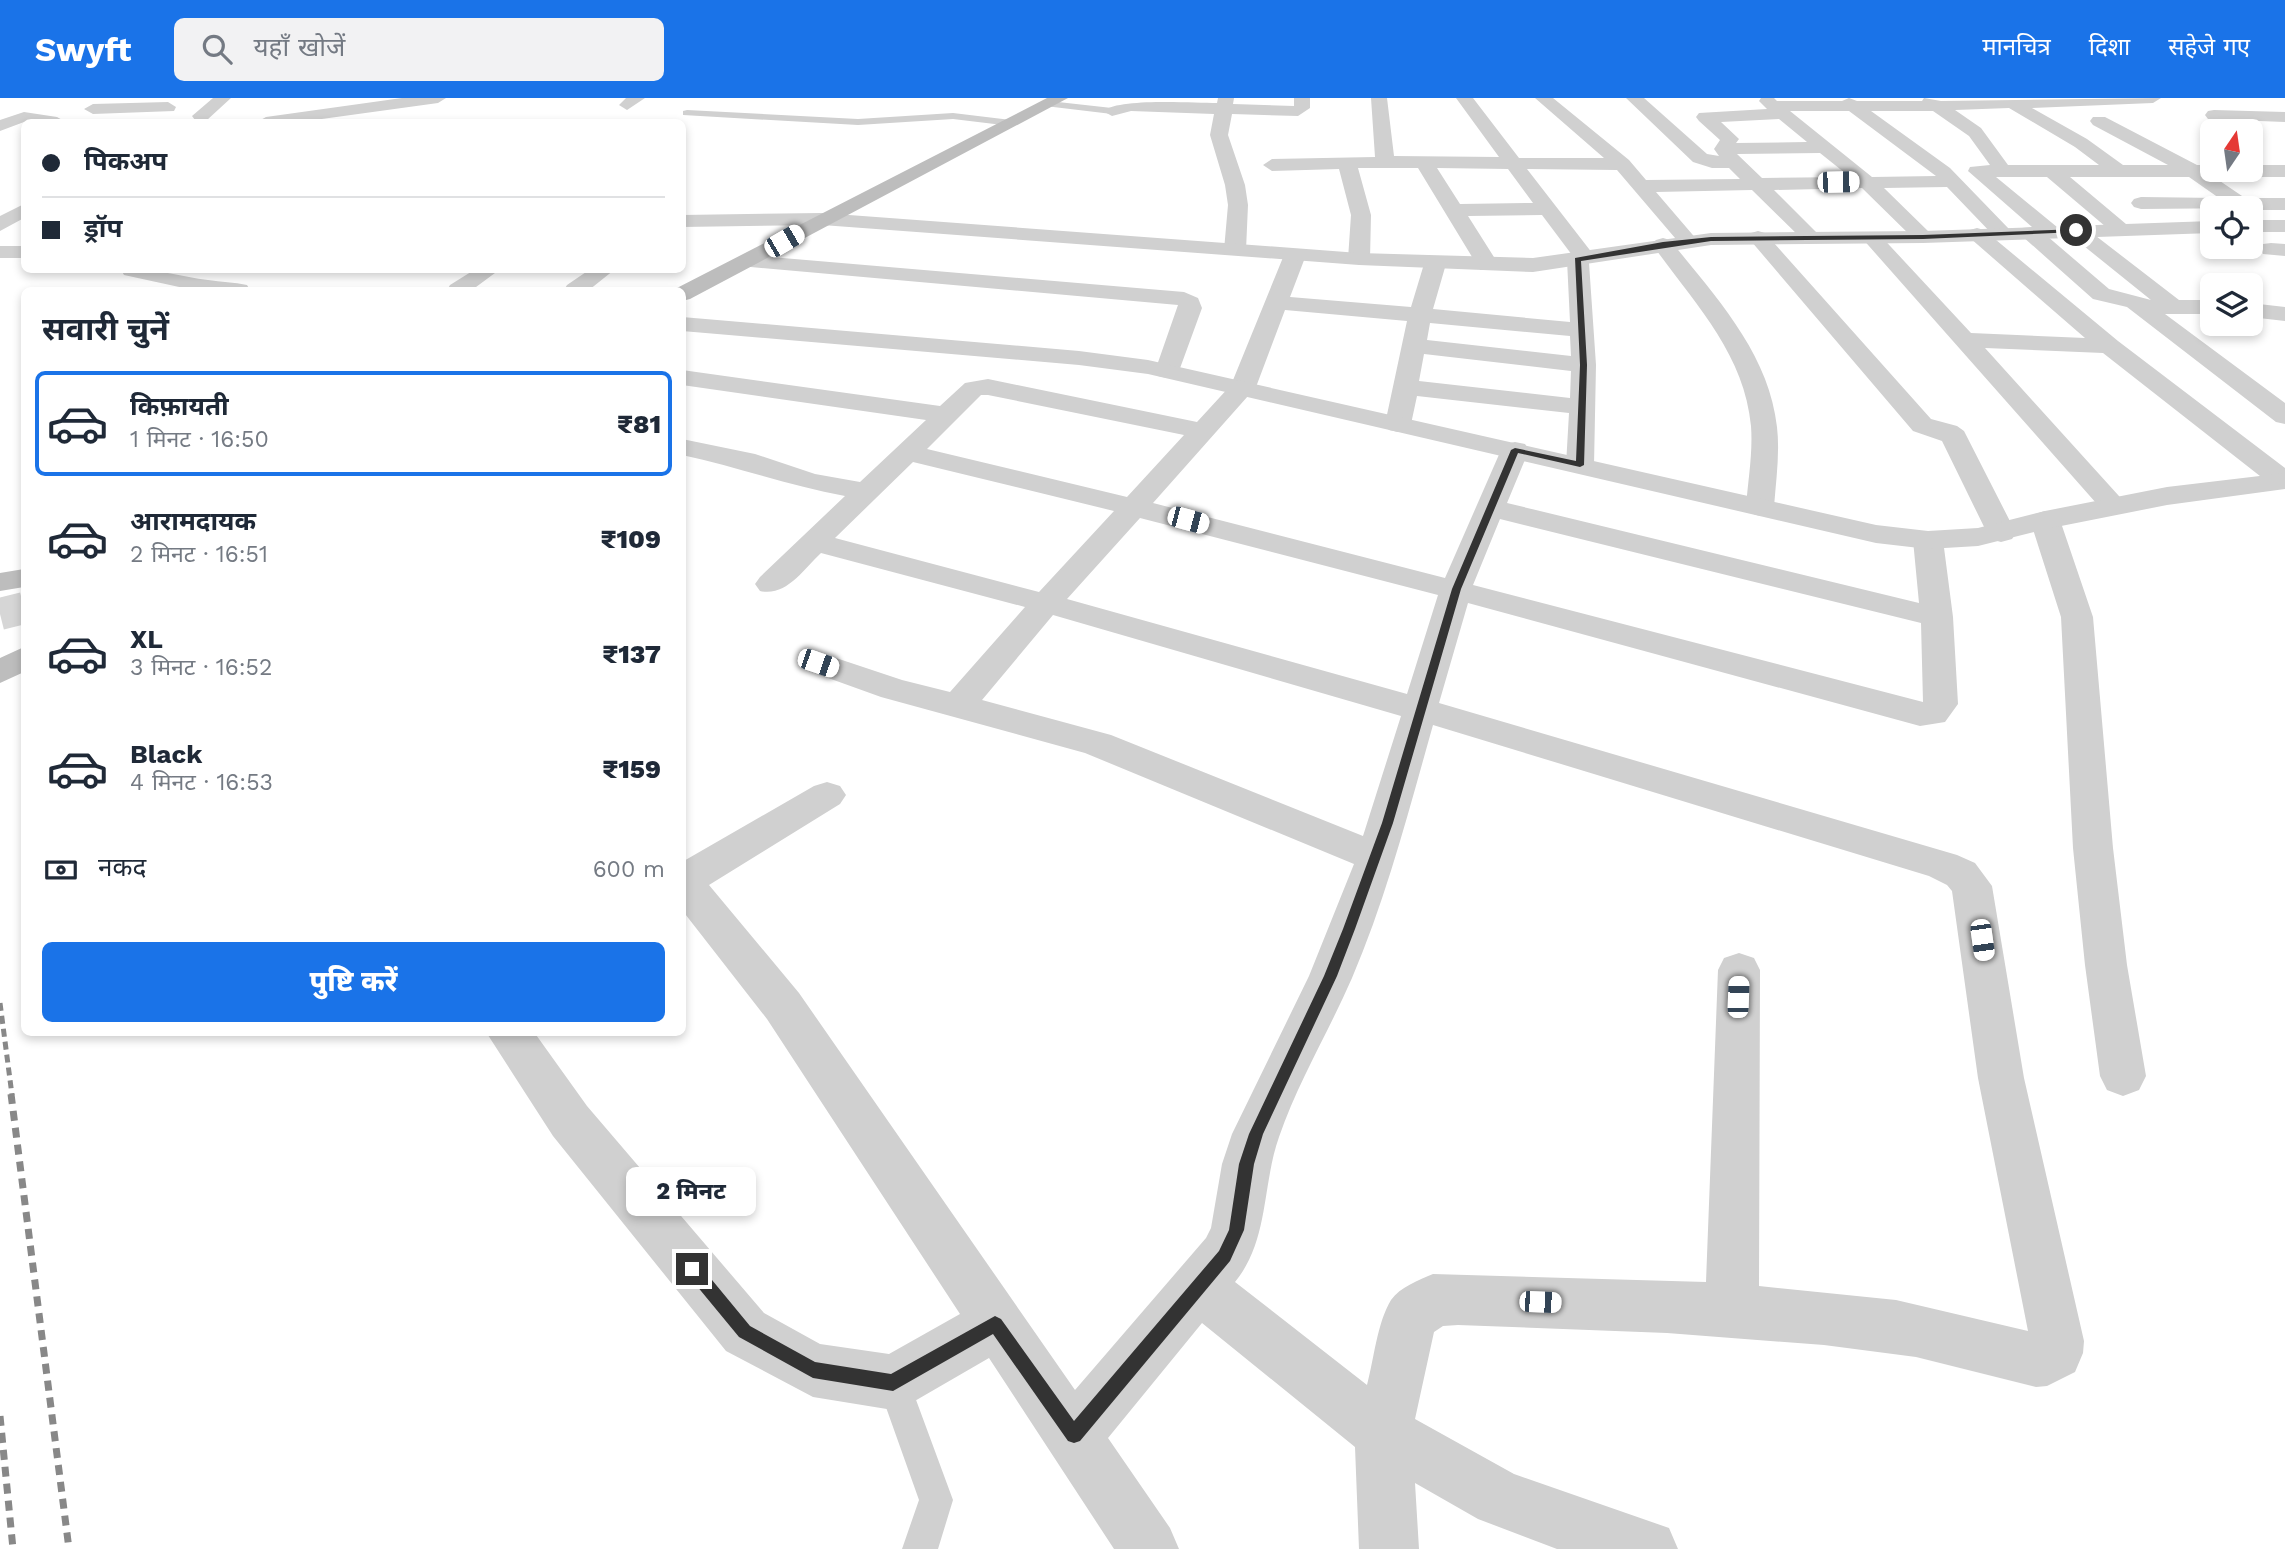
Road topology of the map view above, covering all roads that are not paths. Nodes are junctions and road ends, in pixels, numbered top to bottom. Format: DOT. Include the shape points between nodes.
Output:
graph roads {
  1 [pos="223,98"];
  2 [pos="438,98"];
  3 [pos="1303,98"];
  4 [pos="1379,98"];
  5 [pos="1464,98"];
  6 [pos="1543,98"];
  7 [pos="1634,98"];
  8 [pos="1716,98"];
  9 [pos="2153,98"];
  10 [pos="1055,101"];
  11 [pos="1847,102"];
  12 [pos="1931,102"];
  13 [pos="403,103"];
  14 [pos="1224,103"];
  15 [pos="2012,103"];
  16 [pos="2196,104"];
  17 [pos="1773,106"];
  18 [pos="93,109"];
  19 [pos="1112,111"];
  20 [pos="163,112"];
  21 [pos="687,113"];
  22 [pos="56,114"];
  23 [pos="1739,115"];
  24 [pos="2214,115"];
  25 [pos="201,116"];
  26 [pos="343,117"];
  27 [pos="2285,117"];
  28 [pos="125,119"];
  29 [pos="317,119"];
  30 [pos="398,119"];
  31 [pos="2221,119"];
  32 [pos="2099,121"];
  33 [pos="1012,123"];
  34 [pos="0,126"];
  35 [pos="1670,130"];
  36 [pos="1583,131"];
  37 [pos="1608,131"];
  38 [pos="1645,131"];
  39 [pos="0,136"];
  40 [pos="21,136"];
  41 [pos="1824,147"];
  42 [pos="1728,155"];
  43 [pos="1385,162"];
  44 [pos="1424,162"];
  45 [pos="1346,163"];
  46 [pos="1512,163"];
  47 [pos="1622,164"];
  48 [pos="1272,165"];
  49 [pos="2285,170"];
  50 [pos="2003,171"];
  51 [pos="2052,171"];
  52 [pos="2120,172"];
  53 [pos="2195,172"];
  54 [pos="1865,181"];
  55 [pos="1953,181"];
  56 [pos="1437,183"];
  57 [pos="1463,183"];
  58 [pos="1501,183"];
  59 [pos="1527,183"];
  60 [pos="1756,183"];
  61 [pos="1643,186"];
  62 [pos="2230,196"];
  63 [pos="2141,203"];
  64 [pos="2285,204"];
  65 [pos="2200,205"];
  66 [pos="2263,206"];
  67 [pos="1547,209"];
  68 [pos="1453,210"];
  69 [pos="21,212"];
  70 [pos="2263,217"];
  71 [pos="822,219"];
  72 [pos="686,222"];
  73 [pos="0,225"];
  74 [pos="2279,226"];
  75 [pos="2200,227"];
  76 [pos="2119,228"];
  77 [pos="2076,230"];
  78 [pos="2040,231"];
  79 [pos="2002,233"];
  80 [pos="1977,234"];
  81 [pos="1758,237"];
  82 [pos="1811,237"];
  83 [pos="1871,237"];
  84 [pos="1923,237"];
  85 [pos="1688,241"];
  86 [pos="1663,244"];
  87 [pos="1235,250"];
  88 [pos="0,252"];
  89 [pos="21,252"];
  90 [pos="1295,254"];
  91 [pos="1359,259"];
  92 [pos="1581,259"];
  93 [pos="748,261"];
  94 [pos="1435,264"];
  95 [pos="1488,265"];
  96 [pos="147,273"];
  97 [pos="484,273"];
  98 [pos="599,273"];
  99 [pos="217,287"];
  100 [pos="462,287"];
  101 [pos="579,287"];
  102 [pos="686,292"];
  103 [pos="1275,302"];
  104 [pos="2142,307"];
  105 [pos="2174,307"];
  106 [pos="2200,307"];
  107 [pos="2263,311"];
  108 [pos="2285,314"];
  109 [pos="1420,316"];
  110 [pos="686,324"];
  111 [pos="1582,330"];
  112 [pos="1964,340"];
  113 [pos="2192,345"];
  114 [pos="1415,346"];
  115 [pos="2112,349"];
  116 [pos="1584,365"];
  117 [pos="1167,372"];
  118 [pos="686,378"];
  119 [pos="1242,387"];
  120 [pos="1406,387"];
  121 [pos="1581,407"];
  122 [pos="945,415"];
  123 [pos="2285,416"];
  124 [pos="1398,424"];
  125 [pos="1202,431"];
  126 [pos="686,448"];
  127 [pos="1515,450"];
  128 [pos="907,452"];
  129 [pos="1580,465"];
  130 [pos="2284,481"];
  131 [pos="867,492"];
  132 [pos="1135,506"];
  133 [pos="2114,506"];
  134 [pos="1760,507"];
  135 [pos="1491,508"];
  136 [pos="2045,520"];
  137 [pos="2001,533"];
  138 [pos="1928,540"];
  139 [pos="815,542"];
  140 [pos="21,578"];
  141 [pos="0,582"];
  142 [pos="771,584"];
  143 [pos="1456,589"];
  144 [pos="1047,601"];
  145 [pos="1937,617"];
  146 [pos="21,660"];
  147 [pos="818,663"];
  148 [pos="0,672"];
  149 [pos="957,706"];
  150 [pos="1422,709"];
  151 [pos="827,794"];
  152 [pos="1376,857"];
  153 [pos="686,878"];
  154 [pos="686,884"];
  155 [pos="1739,971"];
  156 [pos="511,1036"];
  157 [pos="2123,1076"];
  158 [pos="1199,1287"];
  159 [pos="1732,1310"];
  160 [pos="995,1324"];
  161 [pos="893,1382"];
  162 [pos="1383,1433"];
  163 [pos="1074,1435"];
  164 [pos="920,1549"];
  165 [pos="1149,1549"];
  166 [pos="1390,1549"];
  167 [pos="1648,1549"];
  1 -- 25 [label="street"];
  2 -- 13 [label="street"];
  3 -- 14 [label="street" via="1298,111"];
  4 -- 43 [label="street" via="1376,140"];
  5 -- 46 [label="street"];
  6 -- 36 [label="street"];
  7 -- 35 [label="street"];
  8 -- 23 [label="street"];
  9 -- 15 [label="street"];
  10 -- 19 [label="lane"];
  10 -- 33 [label="main road"];
  11 -- 12 [label="street"];
  11 -- 17 [label="street"];
  11 -- 55 [label="street"];
  12 -- 15 [label="street"];
  12 -- 50 [label="street" via="1975,132"];
  13 -- 26 [label="street"];
  13 -- 30 [label="street" via="406,118"];
  14 -- 19 [label="street" via="1128,106"];
  14 -- 87 [label="street" via="1237,205"];
  15 -- 52 [label="street"];
  16 -- 24 [label="street"];
  17 -- 23 [label="street"];
  17 -- 41 [label="street"];
  18 -- 20 [label="street"];
  20 -- 28 [label="street"];
  21 -- 33 [label="lane" via="858,122 953,116"];
  22 -- 34 [label="street" via="14,119"];
  23 -- 42 [label="street" via="1705,117 1730,139"];
  24 -- 27 [label="street"];
  24 -- 31 [label="street"];
  26 -- 29 [label="street"];
  32 -- 53 [label="street"];
  33 -- 71 [label="main road"];
  35 -- 38 [label="street"];
  35 -- 42 [label="street" via="1703,160"];
  36 -- 37 [label="street"];
  36 -- 47 [label="street"];
  39 -- 40 [label="street"];
  41 -- 42 [label="street"];
  41 -- 54 [label="street"];
  42 -- 60 [label="street"];
  43 -- 44 [label="street"];
  43 -- 45 [label="street"];
  44 -- 46 [label="street"];
  44 -- 56 [label="street"];
  45 -- 48 [label="street"];
  45 -- 91 [label="street" via="1361,215"];
  46 -- 47 [label="street"];
  46 -- 59 [label="street"];
  47 -- 61 [label="street"];
  49 -- 53 [label="street"];
  50 -- 51 [label="street"];
  50 -- 78 [label="street" via="1972,166"];
  51 -- 52 [label="street"];
  51 -- 76 [label="street"];
  52 -- 53 [label="street"];
  53 -- 62 [label="street"];
  54 -- 55 [label="street"];
  54 -- 60 [label="street"];
  54 -- 84 [label="street"];
  55 -- 79 [label="street"];
  56 -- 57 [label="street"];
  56 -- 68 [label="street"];
  58 -- 59 [label="street"];
  59 -- 67 [label="street"];
  60 -- 61 [label="street"];
  60 -- 82 [label="street"];
  61 -- 85 [label="street"];
  63 -- 65 [label="street"];
  64 -- 66 [label="street"];
  67 -- 68 [label="street"];
  67 -- 92 [label="street"];
  68 -- 95 [label="street"];
  69 -- 73 [label="street"];
  70 -- 74 [label="street"];
  71 -- 72 [label="street"];
  71 -- 87 [label="street"];
  71 -- 93 [label="main road"];
  75 -- 76 [label="street"];
  76 -- 77 [label="street"];
  77 -- 78 [label="street"];
  77 -- 105 [label="street"];
  78 -- 79 [label="street"];
  78 -- 104 [label="street" via="2101,294"];
  79 -- 80 [label="street"];
  80 -- 84 [label="street"];
  80 -- 115 [label="street"];
  81 -- 82 [label="street"];
  81 -- 85 [label="street"];
  81 -- 137 [label="street" via="1922,425 1954,437"];
  82 -- 83 [label="street"];
  83 -- 84 [label="street"];
  83 -- 112 [label="street"];
  85 -- 86 [label="street"];
  86 -- 92 [label="street"];
  86 -- 134 [label="street" via="1750,366 1764,426"];
  87 -- 90 [label="street"];
  88 -- 89 [label="street"];
  90 -- 91 [label="street"];
  90 -- 103 [label="street"];
  91 -- 94 [label="street"];
  92 -- 95 [label="street"];
  92 -- 111 [label="street"];
  93 -- 102 [label="main road"];
  93 -- 117 [label="street" via="1184,299 1190,308"];
  94 -- 95 [label="street"];
  94 -- 109 [label="street"];
  96 -- 99 [label="street"];
  97 -- 100 [label="street"];
  98 -- 101 [label="street"];
  103 -- 109 [label="street"];
  103 -- 119 [label="street"];
  104 -- 105 [label="street"];
  104 -- 113 [label="street"];
  105 -- 106 [label="street"];
  107 -- 108 [label="street"];
  109 -- 111 [label="street"];
  109 -- 114 [label="street"];
  110 -- 117 [label="street" via="1102,361"];
  111 -- 116 [label="street"];
  112 -- 115 [label="street"];
  112 -- 133 [label="street"];
  113 -- 115 [label="street"];
  113 -- 123 [label="street"];
  114 -- 116 [label="street"];
  114 -- 120 [label="street"];
  115 -- 130 [label="street"];
  116 -- 121 [label="street"];
  117 -- 119 [label="street"];
  118 -- 122 [label="street"];
  119 -- 124 [label="street"];
  119 -- 125 [label="street"];
  120 -- 121 [label="street"];
  120 -- 124 [label="street"];
  121 -- 129 [label="street"];
  122 -- 125 [label="street" via="980,386"];
  122 -- 128 [label="street"];
  124 -- 127 [label="street"];
  125 -- 132 [label="street"];
  126 -- 131 [label="street"];
  127 -- 129 [label="street"];
  127 -- 135 [label="street"];
  128 -- 131 [label="street"];
  128 -- 132 [label="street"];
  129 -- 134 [label="street"];
  130 -- 133 [label="street"];
  131 -- 139 [label="street"];
  132 -- 143 [label="street"];
  132 -- 144 [label="street"];
  133 -- 136 [label="street"];
  134 -- 138 [label="street" via="1876,534"];
  135 -- 143 [label="street"];
  135 -- 145 [label="street"];
  136 -- 137 [label="street"];
  136 -- 157 [label="street" via="2077,617 2093,848"];
  137 -- 138 [label="street"];
  138 -- 145 [label="street"];
  139 -- 142 [label="street"];
  139 -- 144 [label="street"];
  140 -- 141 [label="main road"];
  143 -- 145 [label="street" via="1920,714 1933,714 1941,704"];
  143 -- 150 [label="street"];
  144 -- 149 [label="street"];
  144 -- 150 [label="street"];
  146 -- 148 [label="main road"];
  147 -- 149 [label="street"];
  149 -- 152 [label="street" via="1098,744"];
  150 -- 152 [label="street"];
  150 -- 159 [label="street" via="1943,865 1972,886 2001,1078 2056,1353 2036,1360 1876,1324"];
  151 -- 153 [label="street"];
  152 -- 158 [label="street" via="1331,976 1256,1134 1246,1164 1236,1230 1224,1256"];
  154 -- 160 [label="street" via="783,1006"];
  155 -- 159 [label="street"];
  156 -- 161 [label="street" via="570,1121 744,1332 813,1370"];
  158 -- 162 [label="street"];
  158 -- 163 [label="street"];
  159 -- 162 [label="street" via="1433,1300 1411,1317"];
  160 -- 161 [label="street"];
  160 -- 163 [label="street"];
  161 -- 164 [label="lane" via="936,1500"];
  162 -- 166 [label="street"];
  162 -- 167 [label="street" via="1499,1498"];
  163 -- 165 [label="street"];
}
